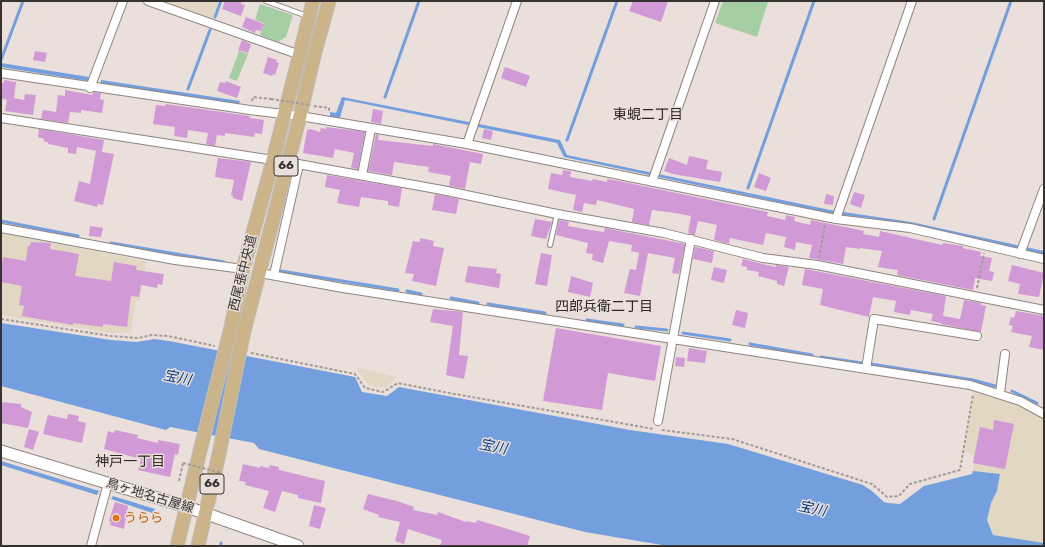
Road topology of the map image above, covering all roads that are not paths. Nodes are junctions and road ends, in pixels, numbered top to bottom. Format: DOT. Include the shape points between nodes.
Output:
graph roads {
  1 [pos="123,1"];
  2 [pos="148,1"];
  3 [pos="266,1"];
  4 [pos="313,1"];
  5 [pos="329,1"];
  6 [pos="517,1"];
  7 [pos="715,1"];
  8 [pos="912,1"];
  9 [pos="308,17"];
  10 [pos="300,55"];
  11 [pos="1,73"];
  12 [pos="90,88"];
  13 [pos="283,114"];
  14 [pos="300,116"];
  15 [pos="1,118"];
  16 [pos="371,129"];
  17 [pos="467,144"];
  18 [pos="273,160"];
  19 [pos="293,163"];
  20 [pos="362,175"];
  21 [pos="653,177"];
  22 [pos="1044,189"];
  23 [pos="557,214"];
  24 [pos="838,215"];
  25 [pos="1,228"];
  26 [pos="691,239"];
  27 [pos="550,245"];
  28 [pos="1022,251"];
  29 [pos="1044,259"];
  30 [pos="243,269"];
  31 [pos="260,273"];
  32 [pos="274,275"];
  33 [pos="1044,310"];
  34 [pos="977,336"];
  35 [pos="673,339"];
  36 [pos="1004,354"];
  37 [pos="866,369"];
  38 [pos="1000,393"];
  39 [pos="1044,414"];
  40 [pos="656,425"];
  41 [pos="1,451"];
  42 [pos="108,483"];
  43 [pos="187,507"];
  44 [pos="206,514"];
  45 [pos="91,546"];
  46 [pos="177,546"];
  47 [pos="198,546"];
  48 [pos="298,546"];
  1 -- 12 [label="street"];
  2 -- 10 [label="street"];
  3 -- 9 [label="lane"];
  4 -- 9 [label="main road, 西尾張中央道 / 66"];
  5 -- 14 [label="main road, 西尾張中央道 / 66"];
  6 -- 17 [label="street"];
  7 -- 21 [label="street"];
  8 -- 24 [label="street"];
  9 -- 10 [label="main road, 西尾張中央道 / 66"];
  10 -- 13 [label="main road, 西尾張中央道 / 66"];
  11 -- 12 [label="street"];
  12 -- 13 [label="street"];
  13 -- 14 [label="street"];
  13 -- 18 [label="main road, 西尾張中央道 / 66"];
  14 -- 16 [label="street"];
  14 -- 19 [label="main road, 西尾張中央道 / 66"];
  15 -- 18 [label="street"];
  16 -- 17 [label="street"];
  16 -- 20 [label="street"];
  17 -- 21 [label="street"];
  18 -- 30 [label="main road, 西尾張中央道 / 66"];
  19 -- 20 [label="street"];
  19 -- 31 [label="main road, 西尾張中央道 / 66"];
  19 -- 32 [label="street"];
  20 -- 23 [label="street"];
  21 -- 24 [label="street" via="826,217"];
  22 -- 28 [label="street"];
  23 -- 26 [label="street"];
  23 -- 27 [label="lane"];
  24 -- 28 [label="street" via="910,228 985,246"];
  25 -- 30 [label="street" via="175,260"];
  26 -- 33 [label="street" via="763,258 817,265"];
  26 -- 35 [label="street"];
  28 -- 29 [label="street"];
  30 -- 43 [label="main road, 西尾張中央道 / 66, bridge"];
  31 -- 32 [label="street"];
  31 -- 44 [label="main road, 西尾張中央道 / 66, bridge" via="244,331"];
  32 -- 35 [label="street"];
  34 -- 37 [label="street" via="874,319"];
  35 -- 37 [label="street"];
  35 -- 40 [label="street"];
  36 -- 38 [label="street"];
  37 -- 38 [label="street" via="974,386"];
  38 -- 39 [label="street" via="1020,400"];
  41 -- 42 [label="main road, 鳥ヶ地名古屋線"];
  42 -- 43 [label="main road, 鳥ヶ地名古屋線"];
  42 -- 45 [label="street"];
  43 -- 44 [label="main road, 鳥ヶ地名古屋線"];
  43 -- 46 [label="main road, 西尾張中央道 / 66"];
  44 -- 47 [label="main road, 西尾張中央道 / 66"];
  44 -- 48 [label="main road, 鳥ヶ地名古屋線"];
}
